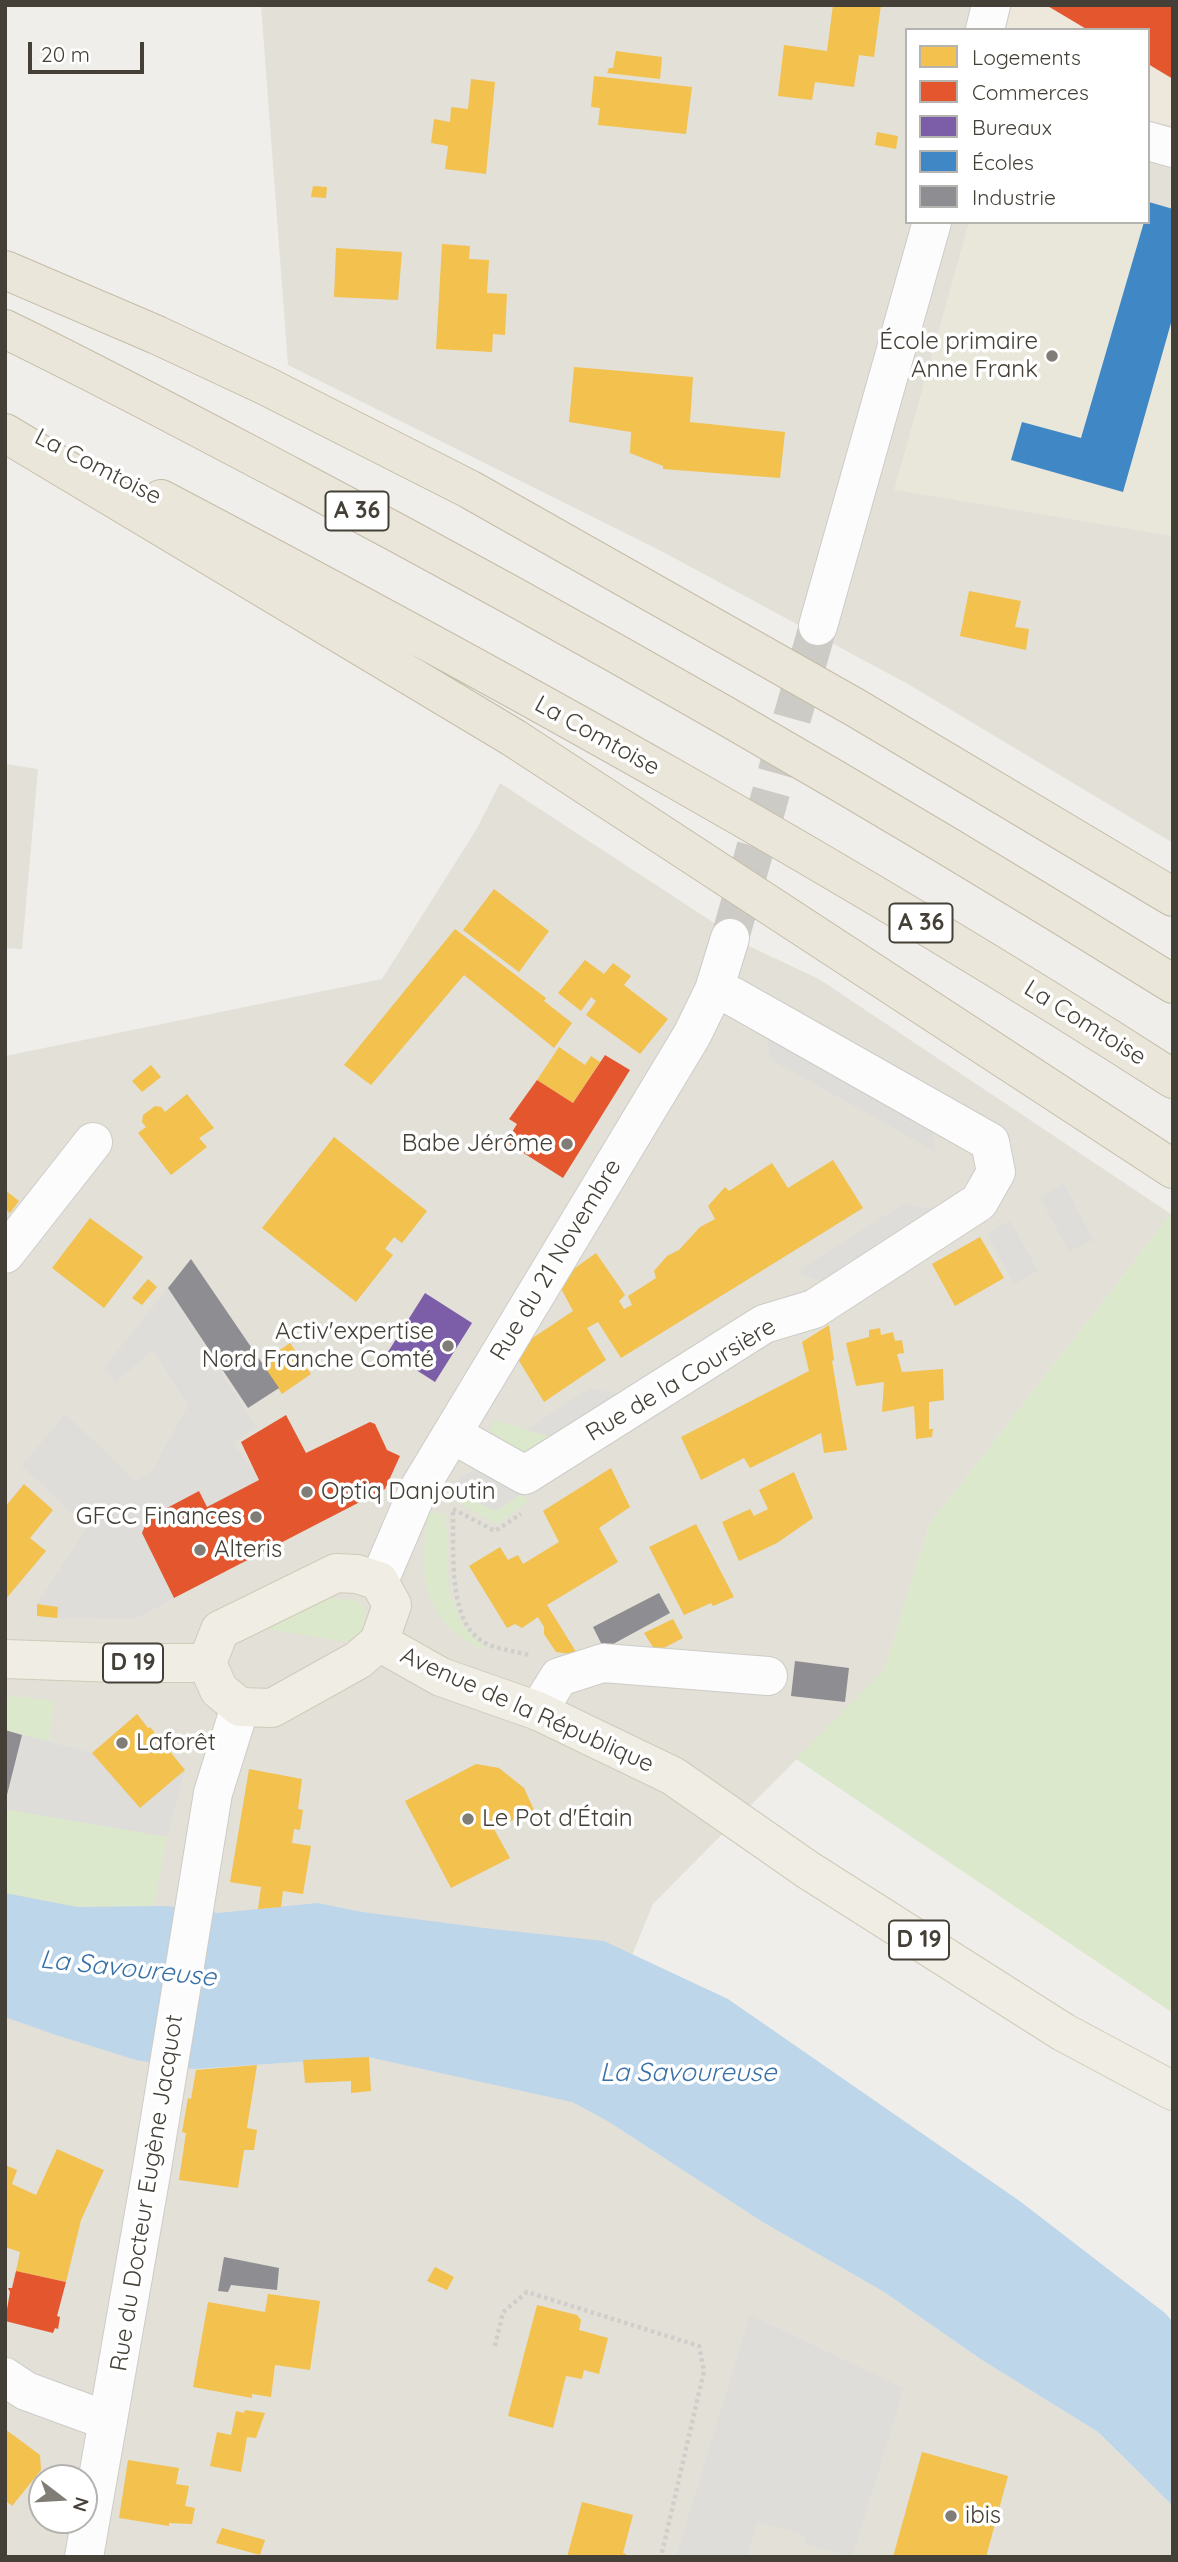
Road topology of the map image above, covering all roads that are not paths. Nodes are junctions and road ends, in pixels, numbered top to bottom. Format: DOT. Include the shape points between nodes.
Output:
graph roads {
  1 [pos="991,5"];
  2 [pos="985,28"];
  3 [pos="1150,142"];
  4 [pos="1173,148"];
  5 [pos="931,224"];
  6 [pos="5,270"];
  7 [pos="5,329"];
  8 [pos="5,420"];
  9 [pos="5,433"];
  10 [pos="818,626"];
  11 [pos="1167,893"];
  12 [pos="730,938"];
  13 [pos="1173,984"];
  14 [pos="715,990"];
  15 [pos="1173,1079"];
  16 [pos="93,1142"];
  17 [pos="1173,1169"];
  18 [pos="5,1254"];
  19 [pos="452,1434"];
  20 [pos="379,1581"];
  21 [pos="379,1642"];
  22 [pos="5,1659"];
  23 [pos="207,1663"];
  24 [pos="768,1676"];
  25 [pos="240,1707"];
  26 [pos="538,1711"];
  27 [pos="1173,2091"];
  28 [pos="5,2377"];
  29 [pos="108,2421"];
  30 [pos="84,2557"];
  1 -- 2 [label="street"];
  3 -- 4 [label="street"];
  5 -- 10 [label="street"];
  6 -- 11 [label="highway" via="266,386 469,489 856,708"];
  7 -- 13 [label="highway, A 36" via="289,475 561,623 1031,896"];
  8 -- 15 [label="highway, La Comtoise / A 36" via="369,608 654,767 987,961"];
  9 -- 17 [label="highway" via="513,738"];
  12 -- 14 [label="street, Rue du 21 Novembre"];
  14 -- 19 [label="street, Rue du 21 Novembre"];
  14 -- 19 [label="street, Rue de la Coursière" via="990,1142 996,1172 979,1202 814,1309 764,1324 525,1475"];
  16 -- 18 [label="street"];
  19 -- 20 [label="street, Rue du 21 Novembre" via="418,1490"];
  20 -- 21 [label="main road" via="392,1605"];
  20 -- 23 [label="main road" via="335,1573 220,1630"];
  21 -- 25 [label="main road" via="358,1660 272,1708"];
  21 -- 26 [label="main road, Avenue de la République / D 19" via="442,1677"];
  22 -- 23 [label="main road, D 19"];
  23 -- 25 [label="main road" via="219,1690"];
  24 -- 26 [label="street" via="603,1663 559,1677"];
  25 -- 29 [label="street, Rue du Docteur Eugène Jacquot" via="213,1793"];
  26 -- 27 [label="main road, Avenue de la République / D 19" via="673,1776 808,1870 1051,2025"];
  28 -- 29 [label="street" via="26,2391"];
  29 -- 30 [label="street, Rue du Docteur Eugène Jacquot"];
}
